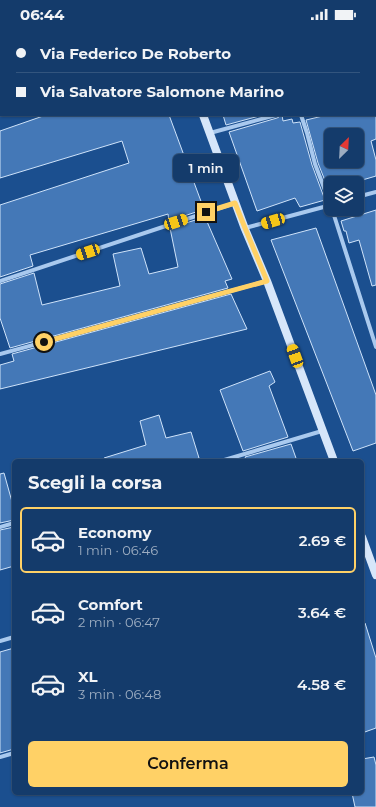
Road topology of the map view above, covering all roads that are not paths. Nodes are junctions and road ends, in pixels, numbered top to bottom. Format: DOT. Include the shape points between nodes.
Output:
graph roads {
  1 [pos="203,116"];
  2 [pos="272,116"];
  3 [pos="301,116"];
  4 [pos="210,133"];
  5 [pos="324,188"];
  6 [pos="376,192"];
  7 [pos="364,195"];
  8 [pos="235,203"];
  9 [pos="324,208"];
  10 [pos="334,216"];
  11 [pos="245,228"];
  12 [pos="0,281"];
  13 [pos="267,281"];
  14 [pos="376,347"];
  15 [pos="0,354"];
  16 [pos="322,431"];
  17 [pos="228,459"];
  18 [pos="333,459"];
  19 [pos="12,524"];
  20 [pos="0,527"];
  21 [pos="364,544"];
  22 [pos="376,575"];
  23 [pos="12,638"];
  24 [pos="0,641"];
  25 [pos="12,754"];
  26 [pos="0,757"];
  1 -- 4 [label="main road"];
  2 -- 4 [label="street"];
  3 -- 5 [label="street"];
  4 -- 8 [label="main road"];
  6 -- 7 [label="street"];
  8 -- 11 [label="main road"];
  8 -- 12 [label="street"];
  9 -- 11 [label="street"];
  10 -- 14 [label="street"];
  11 -- 13 [label="main road"];
  13 -- 15 [label="street"];
  13 -- 16 [label="main road"];
  16 -- 17 [label="street"];
  16 -- 18 [label="main road"];
  19 -- 20 [label="street"];
  21 -- 22 [label="main road"];
  23 -- 24 [label="street"];
  25 -- 26 [label="street"];
}
